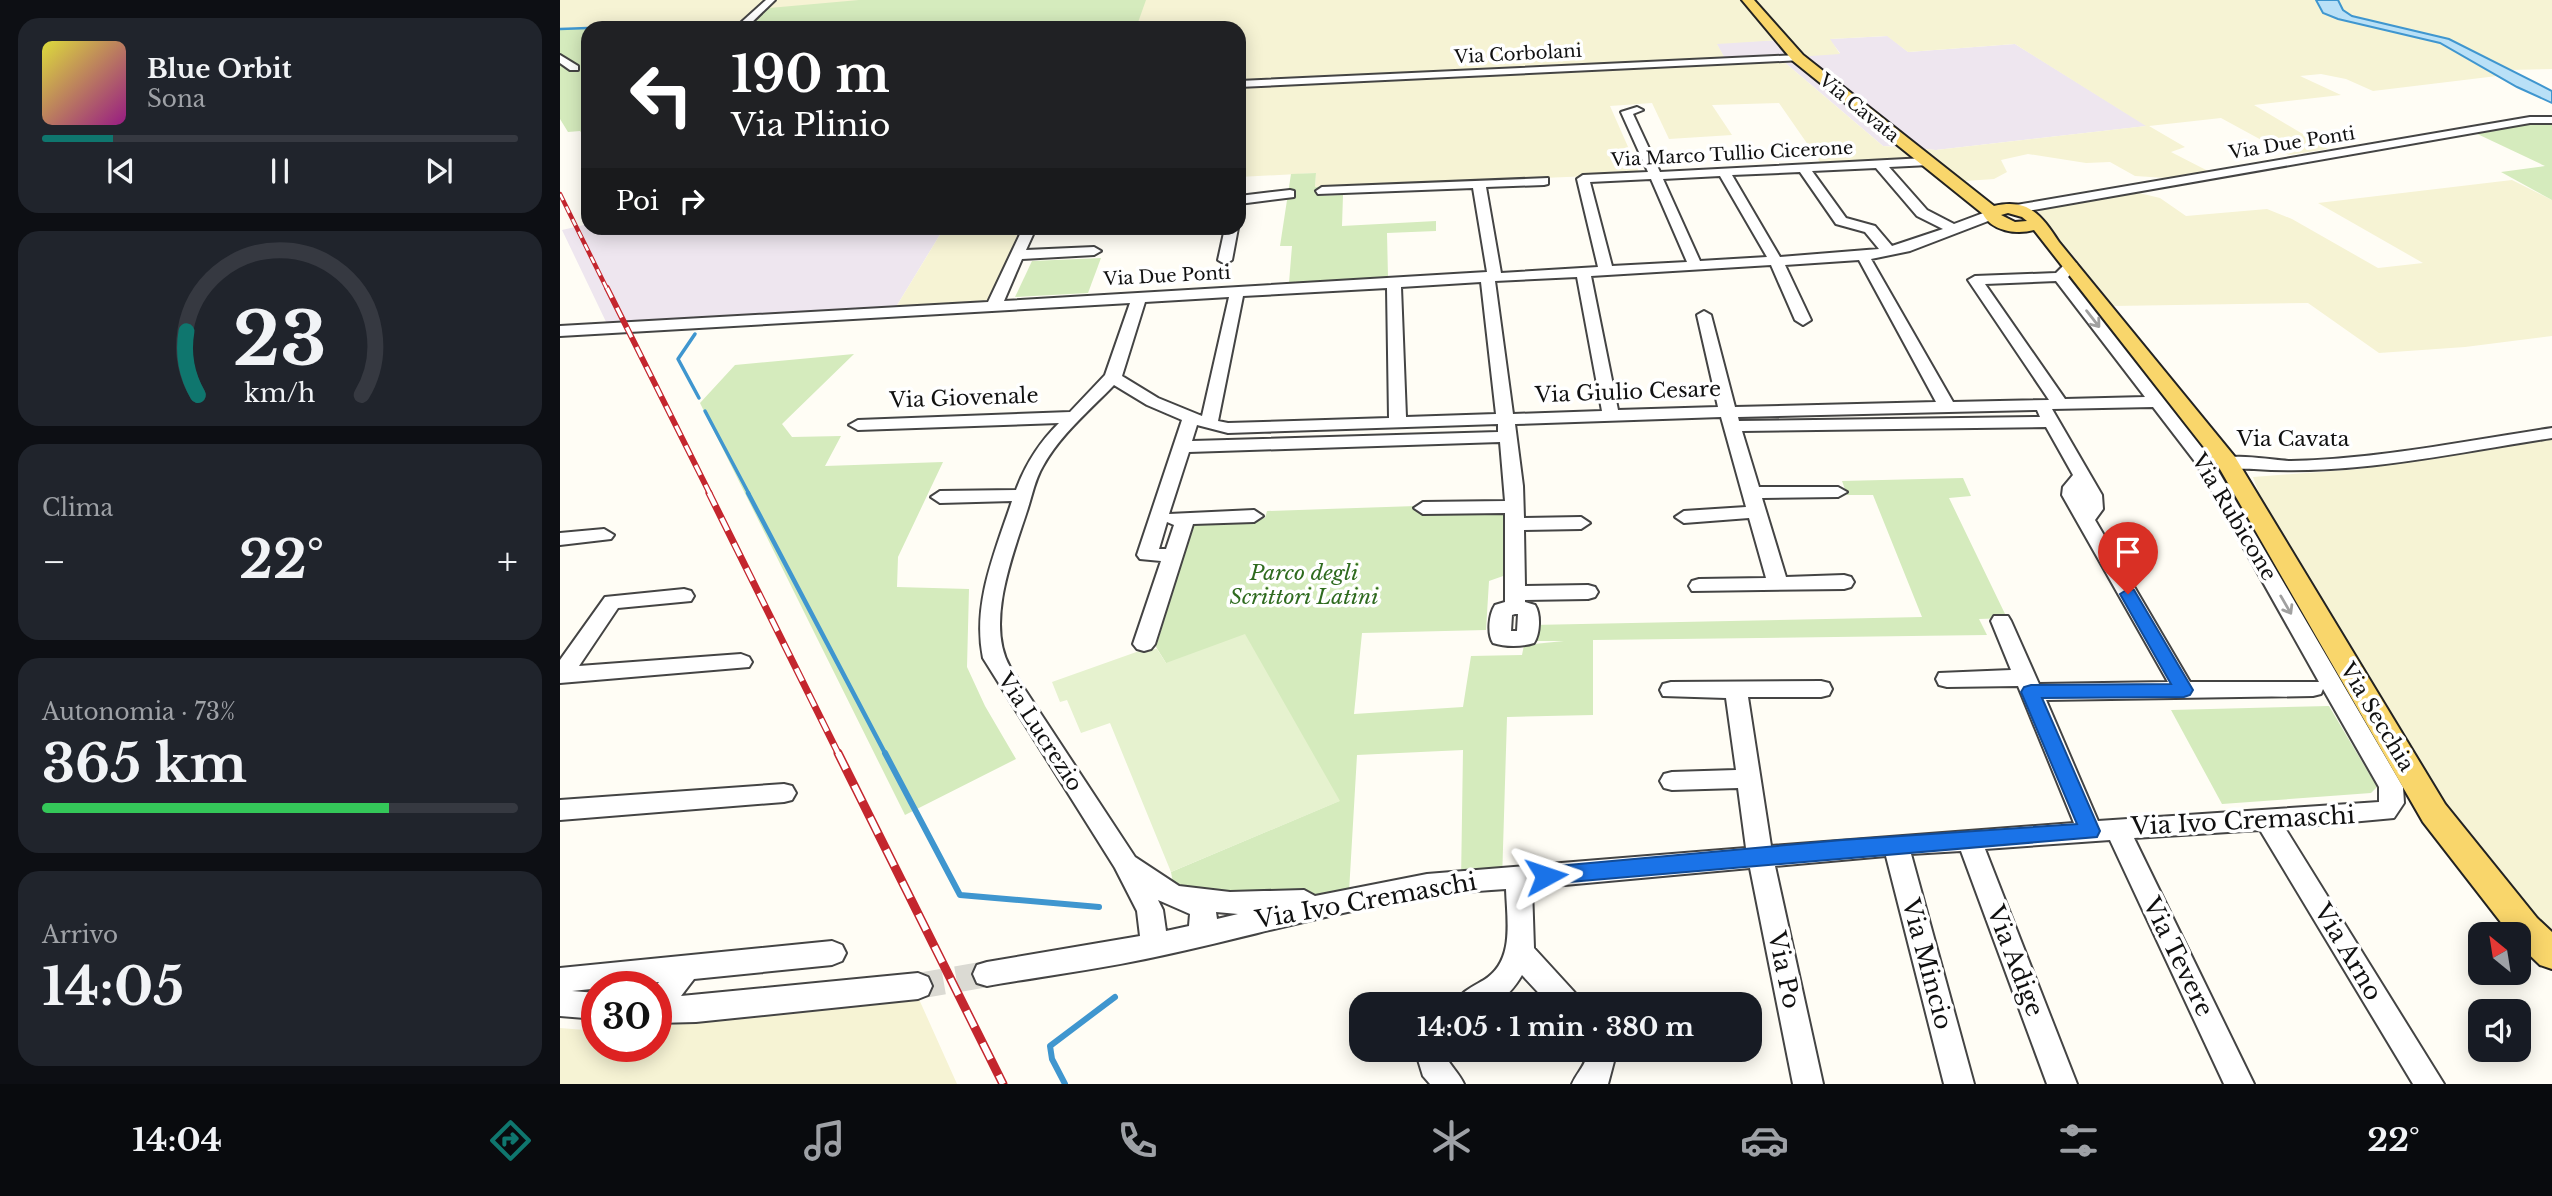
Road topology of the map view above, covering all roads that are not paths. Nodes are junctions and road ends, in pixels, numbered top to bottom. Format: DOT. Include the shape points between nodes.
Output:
graph roads {
  1 [pos="771,0"];
  2 [pos="1748,0"];
  3 [pos="748,21"];
  4 [pos="560,58"];
  5 [pos="1798,58"];
  6 [pos="574,68"];
  7 [pos="1246,84"];
  8 [pos="1636,110"];
  9 [pos="2552,120"];
  10 [pos="1925,162"];
  11 [pos="1879,164"];
  12 [pos="1803,168"];
  13 [pos="1724,172"];
  14 [pos="1656,175"];
  15 [pos="1544,181"];
  16 [pos="1479,185"];
  17 [pos="1389,188"];
  18 [pos="1322,191"];
  19 [pos="1290,194"];
  20 [pos="1246,199"];
  21 [pos="1389,205"];
  22 [pos="2011,214"];
  23 [pos="1955,227"];
  24 [pos="1026,235"];
  25 [pos="1230,235"];
  26 [pos="1094,251"];
  27 [pos="1889,252"];
  28 [pos="1017,255"];
  29 [pos="1863,256"];
  30 [pos="1226,260"];
  31 [pos="1776,261"];
  32 [pos="1695,265"];
  33 [pos="1606,270"];
  34 [pos="1583,271"];
  35 [pos="2066,271"];
  36 [pos="1491,276"];
  37 [pos="1394,282"];
  38 [pos="1237,292"];
  39 [pos="1139,297"];
  40 [pos="994,306"];
  41 [pos="1704,316"];
  42 [pos="1803,320"];
  43 [pos="560,331"];
  44 [pos="1113,377"];
  45 [pos="2157,402"];
  46 [pos="2042,405"];
  47 [pos="2061,405"];
  48 [pos="1948,408"];
  49 [pos="1611,416"];
  50 [pos="1073,417"];
  51 [pos="1191,417"];
  52 [pos="1730,419"];
  53 [pos="2052,422"];
  54 [pos="1398,424"];
  55 [pos="858,425"];
  56 [pos="1209,425"];
  57 [pos="1508,427"];
  58 [pos="2552,433"];
  59 [pos="1182,447"];
  60 [pos="2227,462"];
  61 [pos="1838,492"];
  62 [pos="1024,495"];
  63 [pos="940,497"];
  64 [pos="1754,503"];
  65 [pos="1423,508"];
  66 [pos="1514,515"];
  67 [pos="1254,516"];
  68 [pos="1684,516"];
  69 [pos="1159,519"];
  70 [pos="1185,519"];
  71 [pos="1581,523"];
  72 [pos="604,535"];
  73 [pos="560,539"];
  74 [pos="1173,555"];
  75 [pos="1844,582"];
  76 [pos="1778,584"];
  77 [pos="1699,586"];
  78 [pos="1588,592"];
  79 [pos="684,596"];
  80 [pos="2001,621"];
  81 [pos="1144,644"];
  82 [pos="741,662"];
  83 [pos="560,675"];
  84 [pos="1947,679"];
  85 [pos="2028,685"];
  86 [pos="2313,688"];
  87 [pos="1821,689"];
  88 [pos="1671,690"];
  89 [pos="1736,690"];
  90 [pos="2184,690"];
  91 [pos="1748,779"];
  92 [pos="1672,781"];
  93 [pos="2390,787"];
  94 [pos="784,793"];
  95 [pos="560,810"];
  96 [pos="2268,821"];
  97 [pos="2103,830"];
  98 [pos="1969,839"];
  99 [pos="1896,845"];
  100 [pos="1760,856"];
  101 [pos="1124,862"];
  102 [pos="1519,878"];
  103 [pos="1175,896"];
  104 [pos="1348,899"];
  105 [pos="1200,934"];
  106 [pos="1154,945"];
  107 [pos="1521,952"];
  108 [pos="832,953"];
  109 [pos="2552,954"];
  110 [pos="688,967"];
  111 [pos="987,974"];
  112 [pos="560,980"];
  113 [pos="918,986"];
  114 [pos="672,988"];
  115 [pos="1489,992"];
  116 [pos="1555,992"];
  117 [pos="560,1003"];
  118 [pos="581,1005"];
  119 [pos="672,1009"];
  120 [pos="1432,1062"];
  121 [pos="1600,1062"];
  122 [pos="1449,1084"];
  123 [pos="1587,1084"];
  124 [pos="1808,1084"];
  125 [pos="1959,1084"];
  126 [pos="2062,1084"];
  127 [pos="2239,1084"];
  128 [pos="2429,1084"];
  1 -- 3 [label="street"];
  2 -- 5 [label="main road, Via Cavata"];
  4 -- 6 [label="street"];
  5 -- 7 [label="street, Via Corbolani"];
  5 -- 10 [label="main road, Via Cavata"];
  8 -- 14 [label="street" via="1627,112"];
  9 -- 22 [label="street, Via Due Ponti"];
  10 -- 11 [label="street, Via Marco Tullio Cicerone"];
  10 -- 22 [label="main road, Via Cavata"];
  11 -- 12 [label="street, Via Marco Tullio Cicerone"];
  11 -- 23 [label="street" via="1922,213"];
  12 -- 13 [label="street, Via Marco Tullio Cicerone"];
  12 -- 27 [label="street" via="1841,221 1870,229"];
  13 -- 14 [label="street, Via Marco Tullio Cicerone"];
  13 -- 31 [label="street"];
  14 -- 32 [label="street"];
  14 -- 33 [label="street, Via Marco Tullio Cicerone" via="1583,179"];
  15 -- 16 [label="street"];
  16 -- 17 [label="street"];
  16 -- 36 [label="street"];
  17 -- 18 [label="street"];
  17 -- 21 [label="street"];
  19 -- 20 [label="street"];
  22 -- 23 [label="street, Via Due Ponti"];
  22 -- 23 [label="street, Via Due Ponti"];
  22 -- 35 [label="main road, Via Cavata" via="2053,245"];
  23 -- 27 [label="street, Via Due Ponti"];
  24 -- 28 [label="street"];
  25 -- 30 [label="street"];
  26 -- 28 [label="street"];
  27 -- 29 [label="street, Via Due Ponti"];
  28 -- 40 [label="street"];
  29 -- 31 [label="street, Via Due Ponti"];
  29 -- 48 [label="street"];
  31 -- 32 [label="street, Via Due Ponti"];
  31 -- 42 [label="street"];
  32 -- 33 [label="street, Via Due Ponti"];
  33 -- 34 [label="street, Via Due Ponti"];
  34 -- 36 [label="street, Via Due Ponti"];
  34 -- 49 [label="street"];
  35 -- 45 [label="street, Via Rubicone, one-way"];
  35 -- 47 [label="street" via="1975,280"];
  35 -- 60 [label="main road, Via Cavata"];
  36 -- 37 [label="street, Via Due Ponti"];
  36 -- 57 [label="street"];
  37 -- 38 [label="street, Via Due Ponti"];
  37 -- 54 [label="street"];
  38 -- 39 [label="street, Via Due Ponti"];
  38 -- 56 [label="street"];
  39 -- 40 [label="street, Via Due Ponti"];
  39 -- 44 [label="street, Via Lucrezio"];
  40 -- 43 [label="street, Via Due Ponti"];
  41 -- 52 [label="street"];
  44 -- 50 [label="street, Via Lucrezio"];
  44 -- 51 [label="street, Via Giulio Cesare" via="1130,391"];
  45 -- 47 [label="street, Via Giulio Cesare"];
  45 -- 93 [label="street, Via Rubicone, one-way" via="2204,462"];
  46 -- 47 [label="street, Via Giulio Cesare"];
  46 -- 48 [label="street, Via Giulio Cesare"];
  46 -- 53 [label="street"];
  48 -- 52 [label="street, Via Giulio Cesare"];
  49 -- 52 [label="street, Via Giulio Cesare"];
  49 -- 57 [label="street, Via Giulio Cesare"];
  50 -- 55 [label="street, Via Giovenale"];
  50 -- 62 [label="street, Via Lucrezio" via="1033,467"];
  51 -- 56 [label="street, Via Giulio Cesare"];
  51 -- 59 [label="street"];
  52 -- 53 [label="street, Via Giulio Cesare"];
  52 -- 64 [label="street"];
  53 -- 90 [label="street" via="2083,475 2071,495"];
  54 -- 56 [label="street, Via Giulio Cesare"];
  54 -- 57 [label="street, Via Giulio Cesare"];
  57 -- 59 [label="street, Via Giulio Cesare"];
  57 -- 66 [label="street"];
  58 -- 60 [label="street, Via Cavata" via="2347,464"];
  59 -- 69 [label="street"];
  60 -- 109 [label="main road, Via Secchia" via="2434,813 2525,928"];
  61 -- 64 [label="street"];
  62 -- 63 [label="street"];
  62 -- 101 [label="street, Via Lucrezio" via="997,573 989,634 994,658"];
  64 -- 68 [label="street"];
  64 -- 76 [label="street"];
  65 -- 66 [label="street"];
  66 -- 71 [label="street"];
  66 -- 78 [label="street" via="1515,600"];
  67 -- 70 [label="street"];
  69 -- 70 [label="street"];
  69 -- 74 [label="street" via="1147,555"];
  70 -- 74 [label="street"];
  72 -- 73 [label="street"];
  74 -- 81 [label="street"];
  75 -- 76 [label="street"];
  76 -- 77 [label="street"];
  79 -- 83 [label="street" via="612,602"];
  80 -- 85 [label="street, Via Tevere"];
  82 -- 83 [label="street"];
  84 -- 85 [label="street"];
  85 -- 90 [label="street"];
  85 -- 97 [label="street, Via Tevere"];
  86 -- 90 [label="street"];
  87 -- 89 [label="street"];
  88 -- 89 [label="street"];
  89 -- 91 [label="street, Via Po"];
  91 -- 92 [label="street"];
  91 -- 100 [label="street, Via Po"];
  93 -- 96 [label="street, Via Ivo Cremaschi" via="2392,803 2385,811"];
  94 -- 95 [label="street"];
  96 -- 97 [label="street, Via Ivo Cremaschi"];
  96 -- 128 [label="street, Via Arno"];
  97 -- 98 [label="street, Via Ivo Cremaschi"];
  97 -- 127 [label="street, Via Tevere"];
  98 -- 99 [label="street, Via Ivo Cremaschi"];
  98 -- 126 [label="street, Via Adige"];
  99 -- 100 [label="street, Via Ivo Cremaschi"];
  99 -- 125 [label="street, Via Mincio"];
  100 -- 102 [label="street, Via Ivo Cremaschi"];
  100 -- 124 [label="street, Via Po"];
  101 -- 103 [label="street, Via Lucrezio"];
  101 -- 106 [label="street, Via Lucrezio" via="1150,910"];
  102 -- 104 [label="street, Via Ivo Cremaschi" via="1485,878"];
  102 -- 107 [label="street"];
  103 -- 104 [label="street, Via Lucrezio" via="1230,903"];
  103 -- 105 [label="street, Via Lucrezio" via="1202,907"];
  104 -- 105 [label="street, Via Ivo Cremaschi"];
  105 -- 106 [label="street, Via Ivo Cremaschi"];
  106 -- 111 [label="street, Via Ivo Cremaschi"];
  107 -- 115 [label="street" via="1502,984"];
  107 -- 116 [label="street"];
  108 -- 110 [label="street"];
  110 -- 112 [label="street"];
  110 -- 114 [label="street"];
  113 -- 119 [label="street"];
  117 -- 118 [label="street"];
  120 -- 122 [label="street"];
  121 -- 123 [label="street" via="1597,1076"];
}
